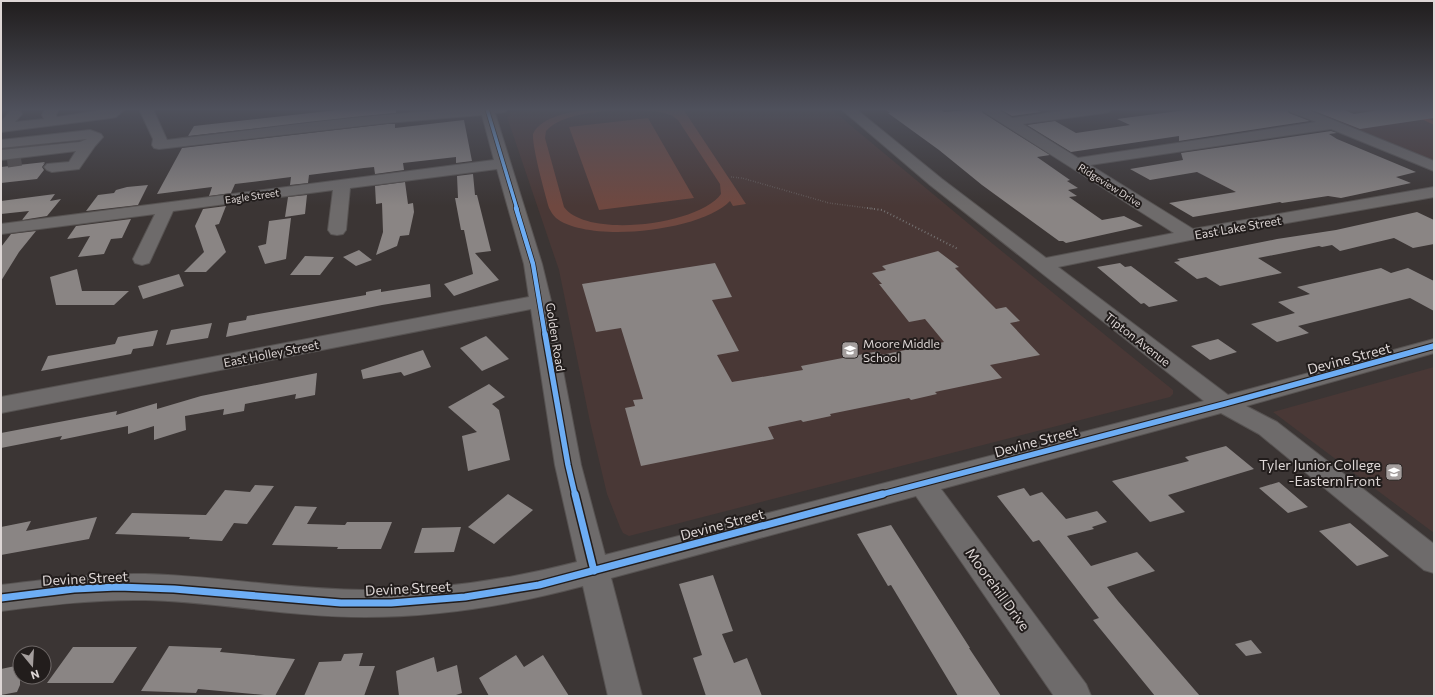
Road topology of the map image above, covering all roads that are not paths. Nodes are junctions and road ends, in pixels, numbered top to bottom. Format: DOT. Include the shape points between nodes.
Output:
graph roads {
  1 [pos="22,142"];
  2 [pos="92,142"];
  3 [pos="160,142"];
  4 [pos="189,142"];
  5 [pos="499,142"];
  6 [pos="887,142"];
  7 [pos="1041,142"];
  8 [pos="1218,142"];
  9 [pos="1375,142"];
  10 [pos="1,144"];
  11 [pos="84,150"];
  12 [pos="37,151"];
  13 [pos="7,159"];
  14 [pos="504,163"];
  15 [pos="1076,163"];
  16 [pos="53,164"];
  17 [pos="1434,166"];
  18 [pos="342,184"];
  19 [pos="1434,192"];
  20 [pos="167,207"];
  21 [pos="1,229"];
  22 [pos="337,230"];
  23 [pos="1190,235"];
  24 [pos="142,259"];
  25 [pos="1042,264"];
  26 [pos="541,301"];
  27 [pos="1434,346"];
  28 [pos="1224,404"];
  29 [pos="1,405"];
  30 [pos="922,483"];
  31 [pos="1434,561"];
  32 [pos="594,570"];
  33 [pos="1,598"];
  34 [pos="625,696"];
  35 [pos="1074,696"];
  1 -- 10 [label="street"];
  2 -- 11 [label="street"];
  3 -- 4 [label="street" via="159,145"];
  5 -- 14 [label="street, Golden Road"];
  6 -- 25 [label="street, Tipton Avenue"];
  7 -- 15 [label="street, Ridgeview Drive"];
  8 -- 15 [label="street"];
  9 -- 17 [label="street"];
  11 -- 12 [label="street"];
  11 -- 16 [label="street" via="74,166"];
  12 -- 13 [label="street"];
  12 -- 13 [label="street"];
  14 -- 18 [label="street, Eagle Street"];
  14 -- 26 [label="street, Golden Road"];
  15 -- 23 [label="street, Ridgeview Drive"];
  18 -- 20 [label="street, Eagle Street"];
  18 -- 22 [label="street"];
  19 -- 23 [label="street, East Lake Street"];
  20 -- 21 [label="street, Eagle Street"];
  20 -- 24 [label="street"];
  23 -- 25 [label="street, East Lake Street"];
  25 -- 28 [label="street, Tipton Avenue"];
  26 -- 29 [label="street, East Holley Street"];
  26 -- 32 [label="street, Golden Road" via="568,465"];
  27 -- 28 [label="street, Devine Street"];
  28 -- 30 [label="street, Devine Street"];
  28 -- 31 [label="street, Tipton Avenue" via="1268,428"];
  30 -- 32 [label="street, Devine Street"];
  30 -- 35 [label="street, Moorehill Drive"];
  32 -- 33 [label="street, Devine Street" via="509,591 414,601 342,603 179,589 119,587"];
  32 -- 34 [label="street, Golden Road"];
}
